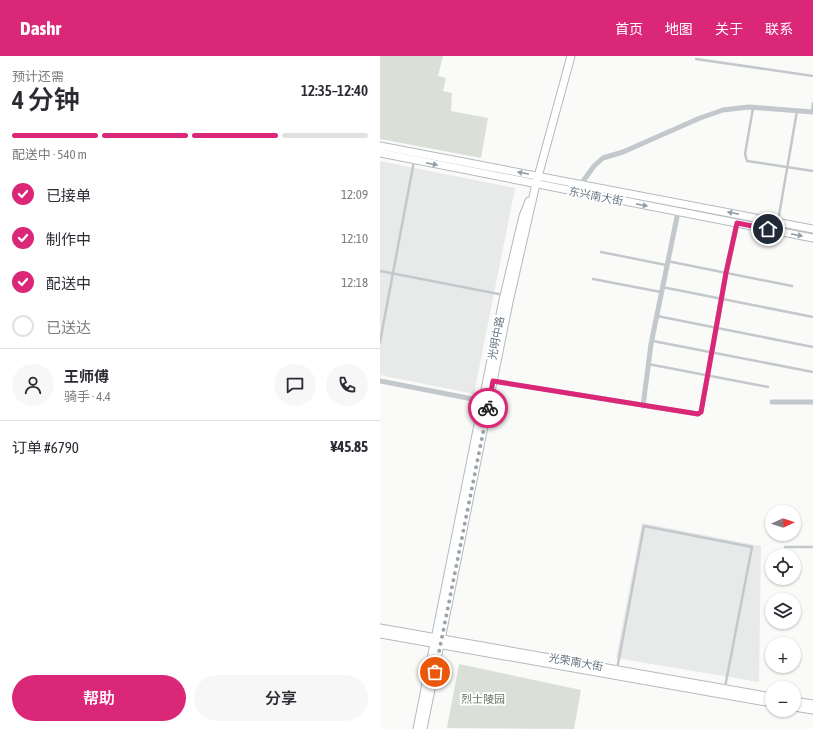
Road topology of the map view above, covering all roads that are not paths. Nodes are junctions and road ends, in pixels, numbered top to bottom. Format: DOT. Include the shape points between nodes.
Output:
graph roads {
  1 [pos="570,56"];
  2 [pos="696,59"];
  3 [pos="813,76"];
  4 [pos="813,103"];
  5 [pos="753,108"];
  6 [pos="797,111"];
  7 [pos="812,112"];
  8 [pos="380,146"];
  9 [pos="380,154"];
  10 [pos="414,160"];
  11 [pos="787,167"];
  12 [pos="813,171"];
  13 [pos="538,176"];
  14 [pos="536,184"];
  15 [pos="581,184"];
  16 [pos="678,212"];
  17 [pos="778,222"];
  18 [pos="737,223"];
  19 [pos="813,229"];
  20 [pos="813,238"];
  21 [pos="601,252"];
  22 [pos="667,263"];
  23 [pos="380,271"];
  24 [pos="393,273"];
  25 [pos="726,273"];
  26 [pos="593,279"];
  27 [pos="792,286"];
  28 [pos="662,290"];
  29 [pos="504,296"];
  30 [pos="721,299"];
  31 [pos="656,316"];
  32 [pos="813,317"];
  33 [pos="716,328"];
  34 [pos="651,340"];
  35 [pos="380,342"];
  36 [pos="813,347"];
  37 [pos="712,352"];
  38 [pos="648,364"];
  39 [pos="813,372"];
  40 [pos="707,376"];
  41 [pos="380,381"];
  42 [pos="493,381"];
  43 [pos="768,387"];
  44 [pos="483,400"];
  45 [pos="772,402"];
  46 [pos="813,402"];
  47 [pos="643,406"];
  48 [pos="785,547"];
  49 [pos="813,547"];
  50 [pos="380,628"];
  51 [pos="380,634"];
  52 [pos="438,641"];
  53 [pos="616,669"];
  54 [pos="725,688"];
  55 [pos="765,696"];
  56 [pos="801,701"];
  57 [pos="765,702"];
  58 [pos="813,704"];
  59 [pos="801,707"];
  60 [pos="813,710"];
  61 [pos="417,729"];
  62 [pos="424,729"];
  1 -- 13 [label="street, 光明中路"];
  2 -- 3 [label="lane"];
  4 -- 7 [label="lane"];
  5 -- 6 [label="street"];
  5 -- 11 [label="lane" via="745,154 747,161"];
  5 -- 15 [label="street" via="724,110 603,158"];
  6 -- 7 [label="street"];
  6 -- 11 [label="lane"];
  13 -- 8 [label="street, 东兴南大街, one-way"];
  9 -- 10 [label="street, 东兴南大街"];
  10 -- 14 [label="street, 东兴南大街, one-way"];
  10 -- 24 [label="lane"];
  11 -- 12 [label="lane"];
  11 -- 17 [label="lane"];
  13 -- 14 [label="street, 光明中路"];
  13 -- 15 [label="street, 东兴南大街"];
  14 -- 16 [label="street, 东兴南大街, one-way"];
  14 -- 29 [label="street, 光明中路" via="524,216"];
  14 -- 42 [label="street, 光明中路"];
  17 -- 15 [label="street, 东兴南大街, one-way"];
  16 -- 18 [label="street, 东兴南大街"];
  16 -- 22 [label="street"];
  17 -- 19 [label="street, 东兴南大街"];
  18 -- 20 [label="street, 东兴南大街, one-way"];
  18 -- 25 [label="street"];
  21 -- 22 [label="lane"];
  22 -- 25 [label="lane"];
  22 -- 28 [label="street"];
  23 -- 24 [label="lane"];
  24 -- 29 [label="lane"];
  24 -- 35 [label="lane"];
  25 -- 27 [label="lane"];
  25 -- 30 [label="street"];
  26 -- 28 [label="lane"];
  28 -- 30 [label="lane"];
  28 -- 31 [label="street"];
  29 -- 44 [label="street, 光明中路"];
  30 -- 32 [label="lane"];
  30 -- 33 [label="street"];
  31 -- 33 [label="lane"];
  31 -- 34 [label="street"];
  33 -- 36 [label="lane"];
  33 -- 37 [label="street"];
  34 -- 37 [label="lane"];
  34 -- 38 [label="street"];
  37 -- 39 [label="lane"];
  37 -- 40 [label="street"];
  38 -- 40 [label="lane"];
  38 -- 47 [label="street"];
  40 -- 43 [label="lane"];
  40 -- 47 [label="street" via="701,412 698,414"];
  41 -- 44 [label="street"];
  42 -- 47 [label="street"];
  42 -- 52 [label="street, 光明中路"];
  44 -- 52 [label="street, 光明中路"];
  45 -- 46 [label="street"];
  48 -- 49 [label="lane"];
  50 -- 52 [label="street, 光荣南大街"];
  51 -- 52 [label="street, 光荣南大街"];
  52 -- 53 [label="street, 光荣南大街"];
  52 -- 57 [label="street, 光荣南大街"];
  52 -- 61 [label="street, 光明中路"];
  52 -- 62 [label="street, 光明中路"];
  53 -- 54 [label="street, 光荣南大街"];
  53 -- 54 [label="lane" via="644,526 752,548"];
  54 -- 55 [label="street, 光荣南大街"];
  56 -- 58 [label="street"];
  59 -- 60 [label="street"];
}
